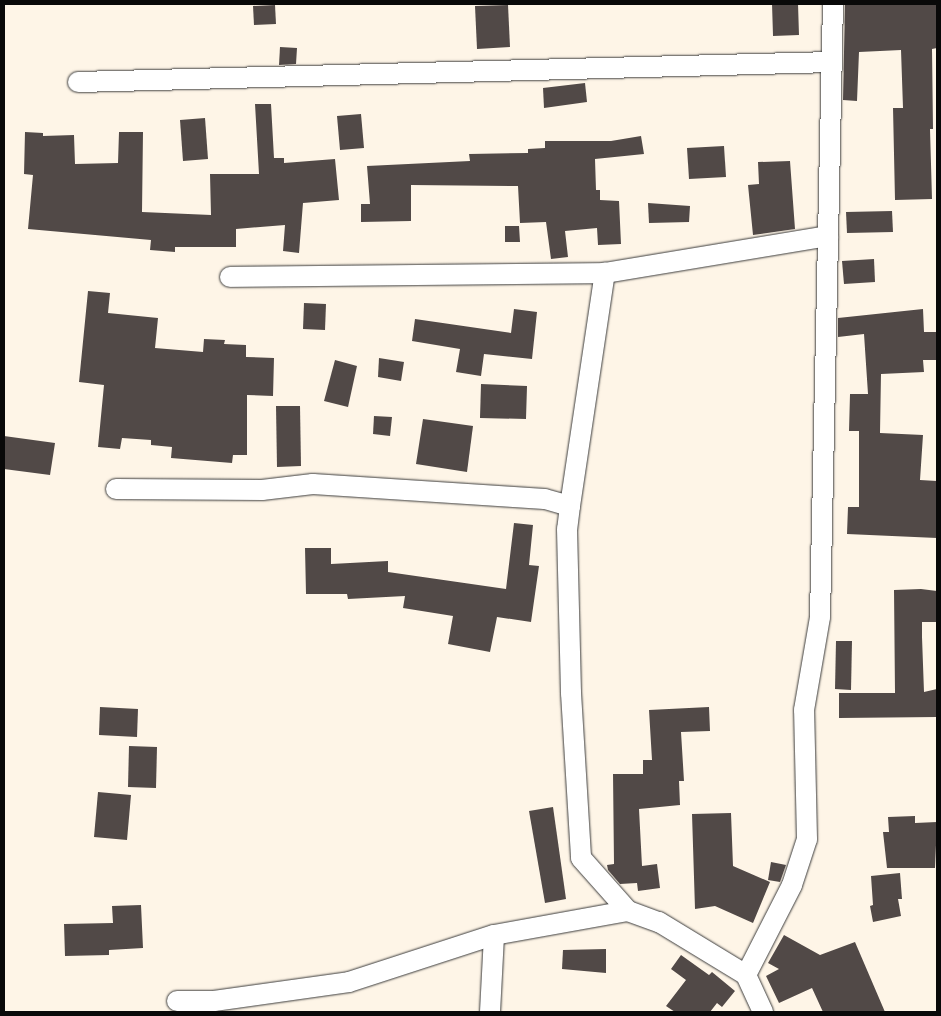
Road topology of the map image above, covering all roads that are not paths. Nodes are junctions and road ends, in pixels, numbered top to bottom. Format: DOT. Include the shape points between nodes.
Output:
graph roads {
  1 [pos="833,4"];
  2 [pos="832,62"];
  3 [pos="78,82"];
  4 [pos="828,236"];
  5 [pos="605,273"];
  6 [pos="230,277"];
  7 [pos="116,489"];
  8 [pos="570,506"];
  9 [pos="628,911"];
  10 [pos="494,935"];
  11 [pos="746,975"];
  12 [pos="177,1001"];
  13 [pos="490,1012"];
  14 [pos="763,1012"];
  1 -- 2 [label="street"];
  2 -- 3 [label="street"];
  2 -- 4 [label="street"];
  4 -- 5 [label="street"];
  4 -- 11 [label="street" via="820,617 804,710 808,839 792,885"];
  5 -- 6 [label="street"];
  5 -- 8 [label="street"];
  7 -- 8 [label="street" via="262,490 313,484 545,499"];
  8 -- 9 [label="street" via="572,693 580,858"];
  9 -- 10 [label="street"];
  9 -- 11 [label="street" via="660,922"];
  10 -- 12 [label="street" via="349,982 214,1002"];
  10 -- 13 [label="street"];
  11 -- 14 [label="street"];
}
